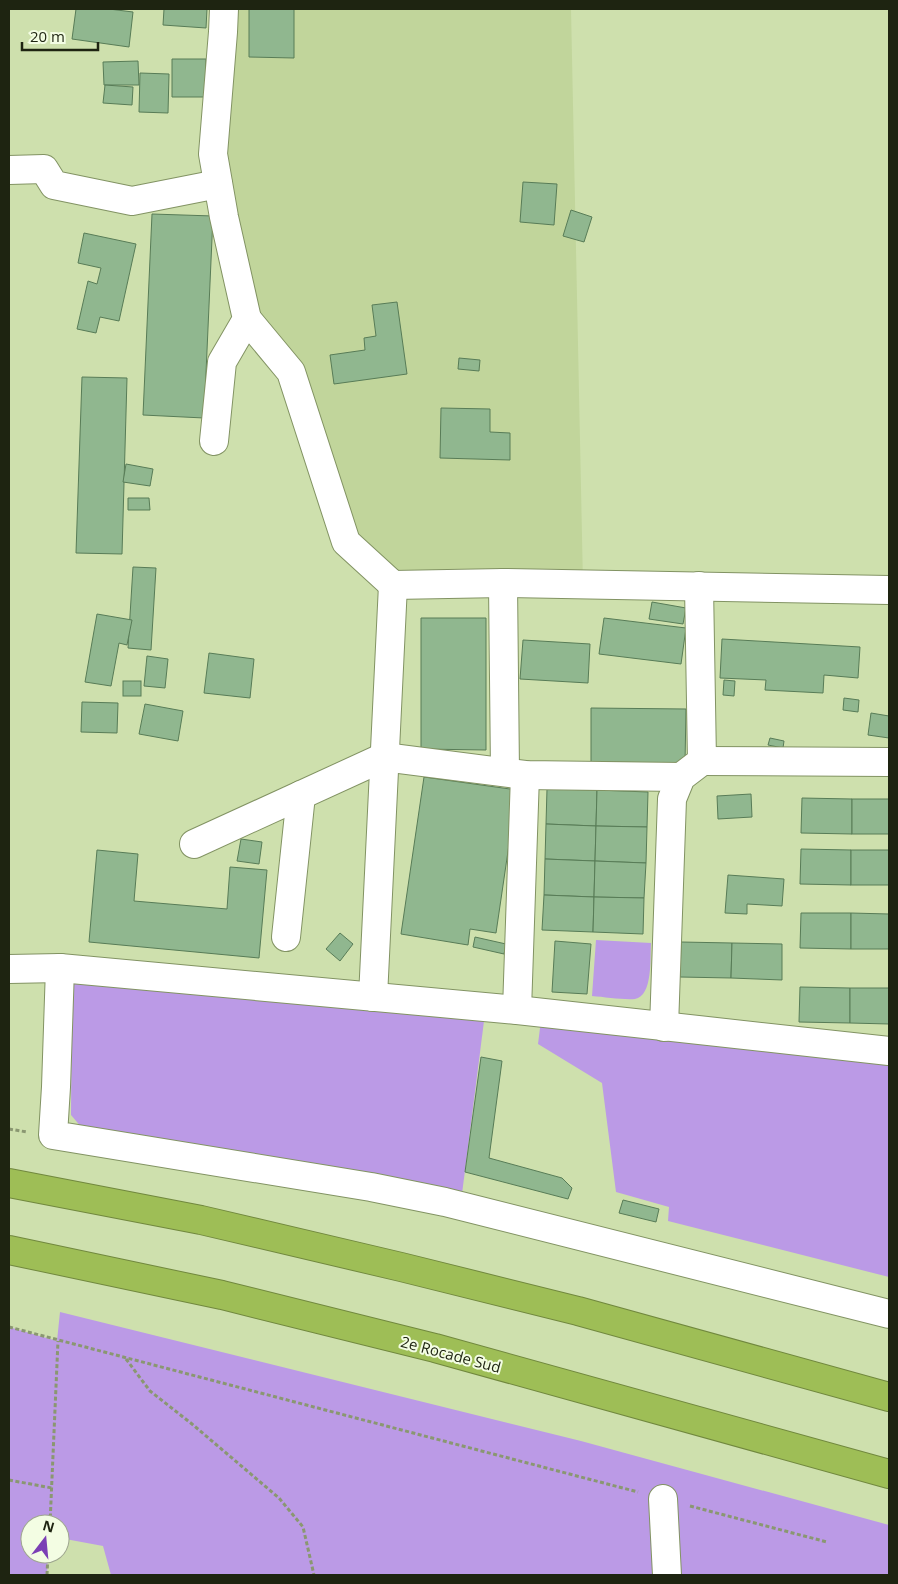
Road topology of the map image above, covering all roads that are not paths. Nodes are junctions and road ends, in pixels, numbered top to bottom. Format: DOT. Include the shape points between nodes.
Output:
graph roads {
  1 [pos="224,9"];
  2 [pos="9,170"];
  3 [pos="218,184"];
  4 [pos="247,319"];
  5 [pos="214,441"];
  6 [pos="503,583"];
  7 [pos="393,584"];
  8 [pos="699,586"];
  9 [pos="889,590"];
  10 [pos="384,757"];
  11 [pos="702,761"];
  12 [pos="889,762"];
  13 [pos="515,774"];
  14 [pos="681,778"];
  15 [pos="301,795"];
  16 [pos="194,844"];
  17 [pos="286,937"];
  18 [pos="60,968"];
  19 [pos="9,969"];
  20 [pos="372,997"];
  21 [pos="517,1010"];
  22 [pos="664,1027"];
  23 [pos="889,1051"];
  24 [pos="9,1183"];
  25 [pos="9,1250"];
  26 [pos="889,1314"];
  27 [pos="889,1397"];
  28 [pos="889,1474"];
  29 [pos="663,1499"];
  30 [pos="667,1575"];
  1 -- 3 [label="street" via="213,154"];
  2 -- 3 [label="street" via="44,170 54,185 132,201"];
  3 -- 4 [label="street"];
  4 -- 5 [label="street" via="222,362"];
  4 -- 7 [label="street" via="291,372 346,542"];
  6 -- 7 [label="street"];
  6 -- 8 [label="street"];
  6 -- 13 [label="street"];
  7 -- 10 [label="street"];
  8 -- 9 [label="street"];
  8 -- 11 [label="street"];
  10 -- 13 [label="street"];
  10 -- 15 [label="street"];
  10 -- 20 [label="street"];
  11 -- 12 [label="street"];
  11 -- 14 [label="street"];
  13 -- 14 [label="street"];
  13 -- 21 [label="street"];
  14 -- 22 [label="street" via="672,799"];
  15 -- 16 [label="street"];
  15 -- 17 [label="street"];
  18 -- 19 [label="street"];
  18 -- 20 [label="street"];
  18 -- 26 [label="street" via="53,1135 445,1202"];
  20 -- 21 [label="street"];
  21 -- 22 [label="street"];
  22 -- 23 [label="street"];
  24 -- 27 [label="highway" via="201,1220 410,1269 578,1311"];
  25 -- 28 [label="highway, 2e Rocade Sud" via="222,1296 435,1348"];
  29 -- 30 [label="street"];
}
